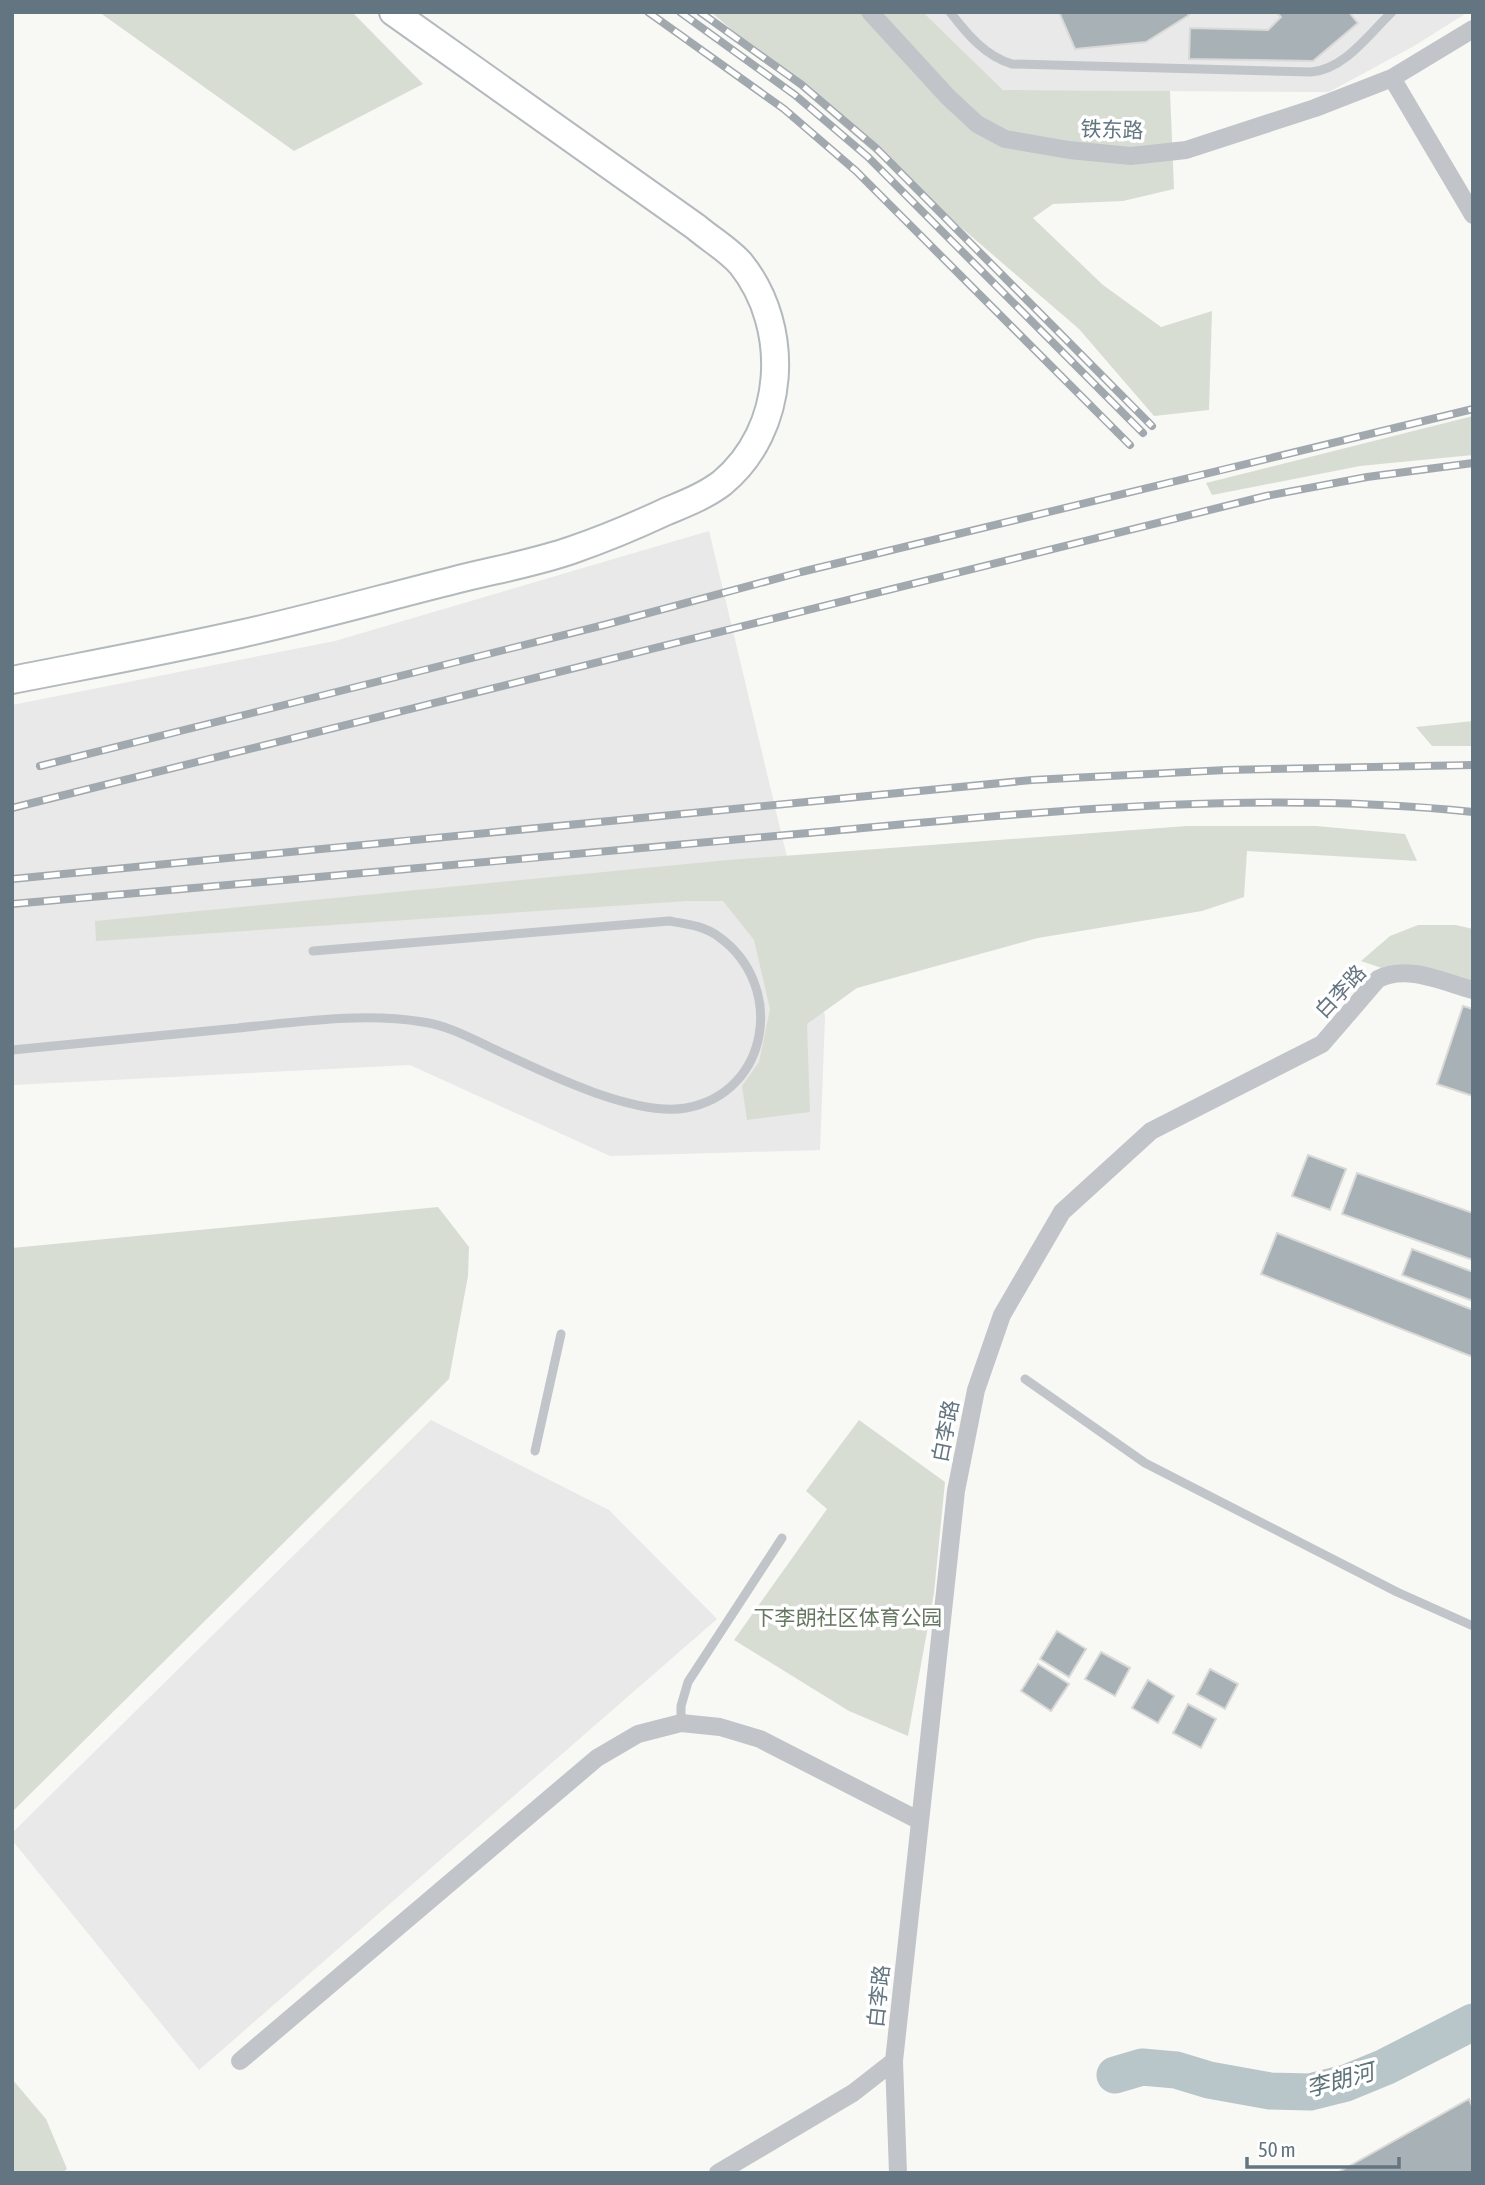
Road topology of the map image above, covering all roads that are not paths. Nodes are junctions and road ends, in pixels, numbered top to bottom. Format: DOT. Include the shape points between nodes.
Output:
graph roads {
  1 [pos="393,12"];
  2 [pos="870,12"];
  3 [pos="950,12"];
  4 [pos="1387,14"];
  5 [pos="1471,33"];
  6 [pos="1392,78"];
  7 [pos="1473,215"];
  8 [pos="12,680"];
  9 [pos="313,951"];
  10 [pos="1473,990"];
  11 [pos="12,1050"];
  12 [pos="561,1334"];
  13 [pos="1025,1379"];
  14 [pos="535,1451"];
  15 [pos="782,1538"];
  16 [pos="1473,1626"];
  17 [pos="681,1723"];
  18 [pos="920,1821"];
  19 [pos="240,2061"];
  20 [pos="894,2061"];
  21 [pos="718,2173"];
  22 [pos="898,2173"];
  1 -- 8 [label="street" via="740,263 769,312 775,349 770,403 755,443 722,483 703,495 570,551 241,634"];
  2 -- 6 [label="street, 铁东路" via="978,124 1005,139 1069,150 1131,156 1186,149"];
  3 -- 4 [label="lane" via="985,51 1012,64 1311,72 1326,71 1341,61"];
  5 -- 6 [label="street, 铁东路"];
  6 -- 7 [label="street"];
  9 -- 11 [label="lane" via="669,921 696,925 718,935 750,969 762,1011 760,1035 748,1064 729,1087 710,1100 669,1110 616,1099 426,1022 380,1017"];
  10 -- 18 [label="street, 白李路" via="1404,972 1378,979 1322,1044 1151,1131 1062,1212 1002,1315 976,1390 956,1491"];
  12 -- 14 [label="lane"];
  13 -- 16 [label="lane" via="1144,1463"];
  15 -- 17 [label="lane" via="688,1682"];
  17 -- 18 [label="street" via="720,1727 760,1739"];
  17 -- 19 [label="street" via="638,1734 597,1758"];
  18 -- 20 [label="street, 白李路"];
  20 -- 21 [label="street" via="853,2093"];
  20 -- 22 [label="street, 白李路"];
}
